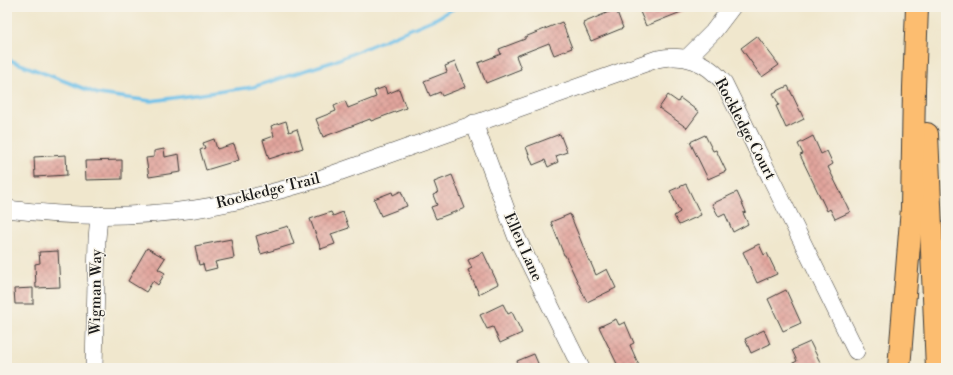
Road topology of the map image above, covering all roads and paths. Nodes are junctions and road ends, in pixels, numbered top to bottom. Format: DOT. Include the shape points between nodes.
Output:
graph roads {
  1 [pos="732,7"];
  2 [pos="917,7"];
  3 [pos="921,7"];
  4 [pos="687,58"];
  5 [pos="519,108"];
  6 [pos="474,123"];
  7 [pos="7,209"];
  8 [pos="98,215"];
  9 [pos="856,351"];
  10 [pos="94,368"];
  11 [pos="581,368"];
  12 [pos="899,368"];
  13 [pos="937,368"];
  1 -- 4 [label="street" via="713,32"];
  2 -- 12 [label="highway" via="912,208"];
  3 -- 13 [label="highway"];
  4 -- 5 [label="street, Rockledge Court" via="656,59"];
  4 -- 9 [label="street, Rockledge Court" via="708,67 724,83"];
  5 -- 6 [label="street, Rockledge Trail"];
  6 -- 8 [label="street, Rockledge Trail" via="322,178 257,196 194,209"];
  6 -- 11 [label="street, Ellen Lane" via="516,236"];
  7 -- 8 [label="street, Rockledge Trail"];
  8 -- 10 [label="street, Wigman Way"];
}
